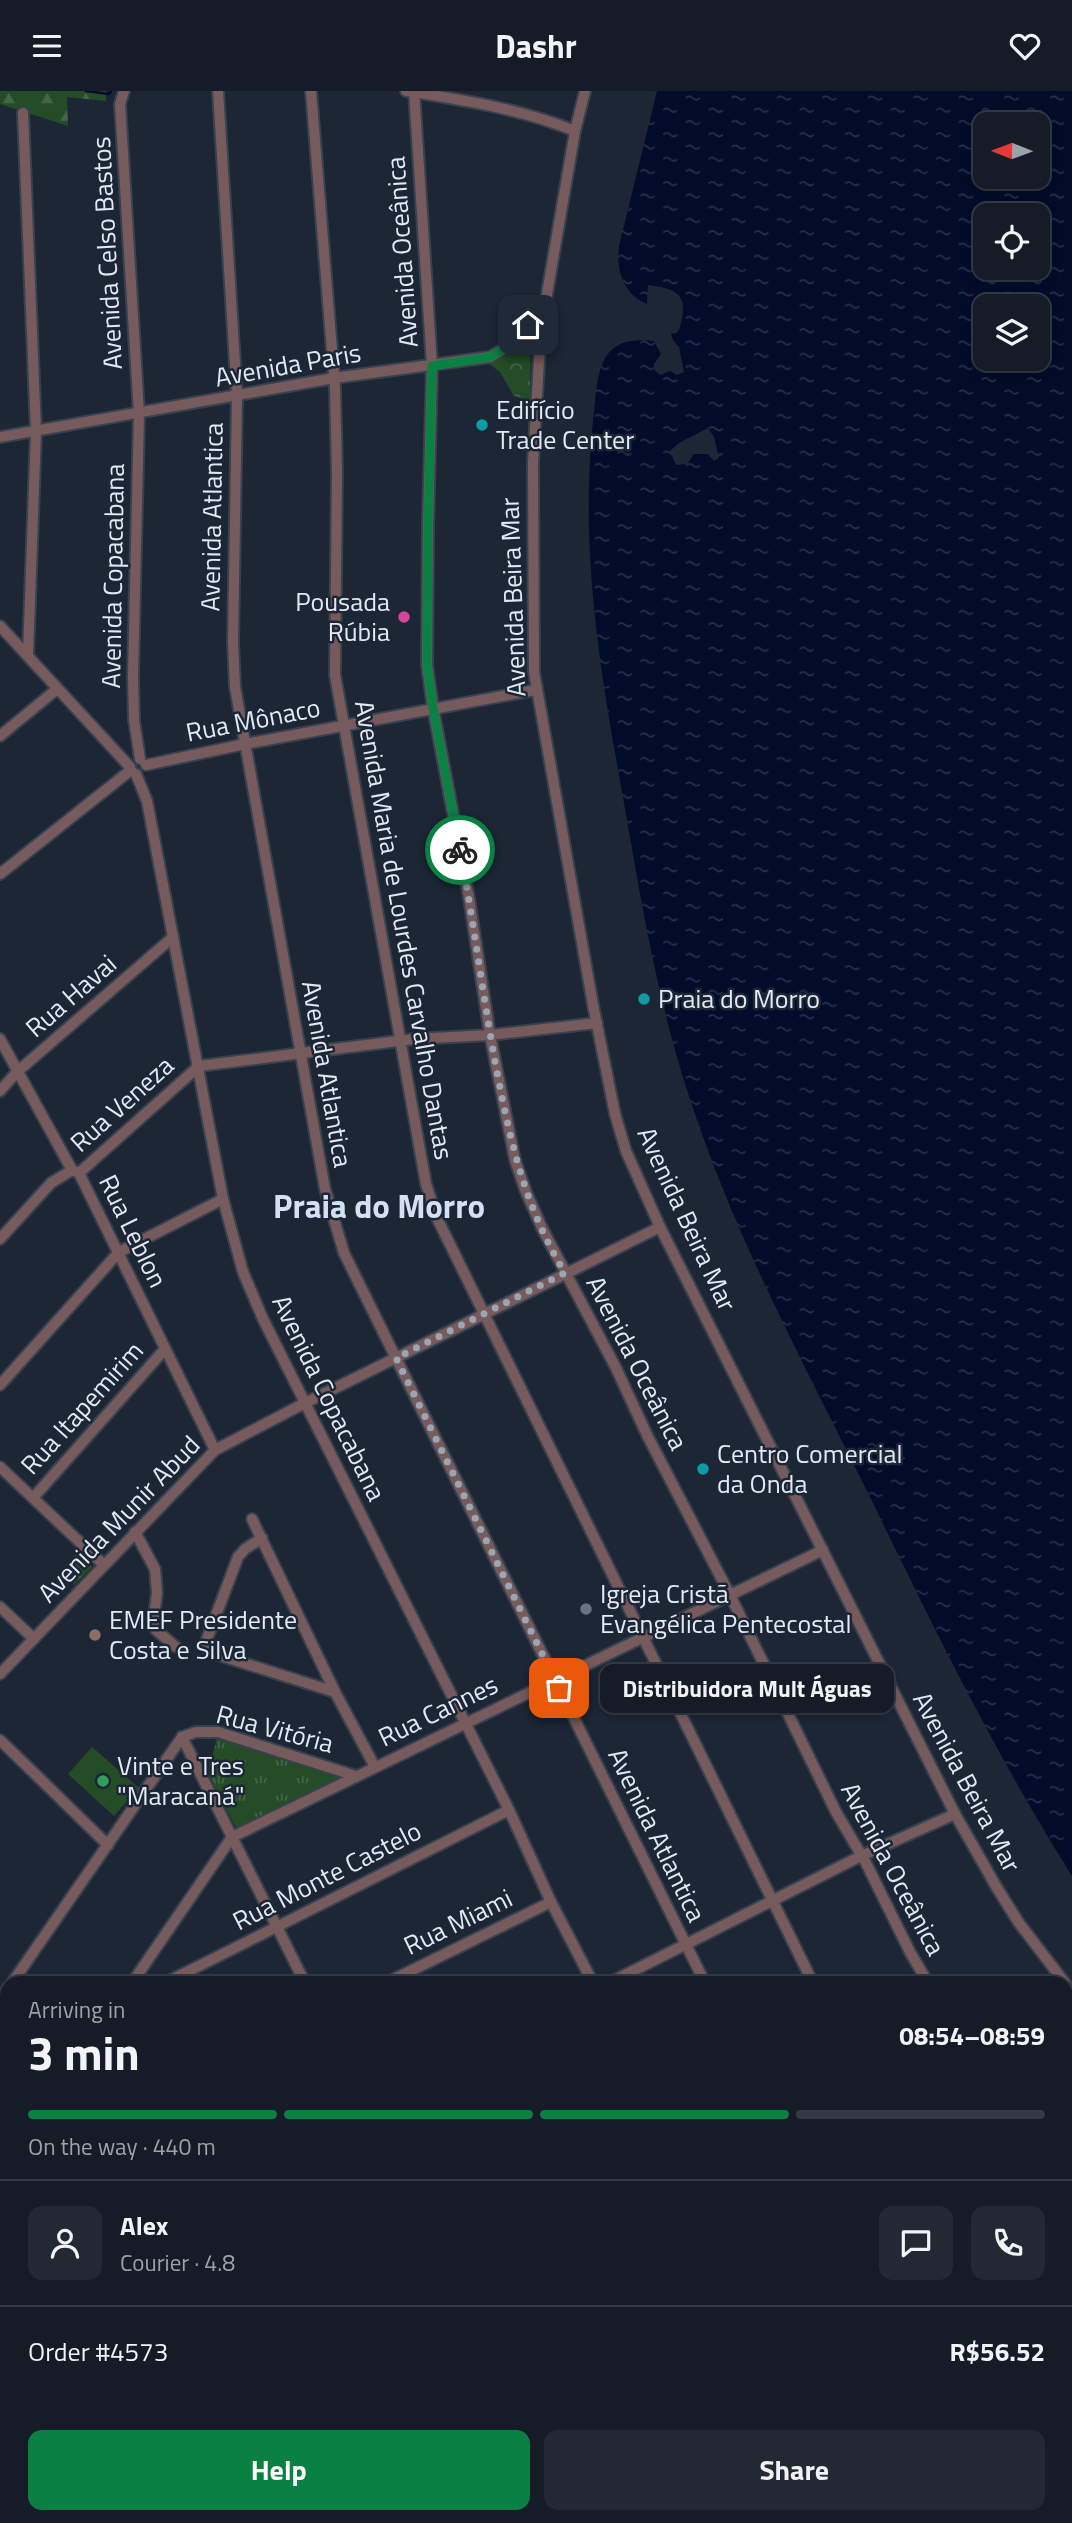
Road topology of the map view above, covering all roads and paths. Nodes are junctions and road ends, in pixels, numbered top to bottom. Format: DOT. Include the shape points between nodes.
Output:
graph roads {
  1 [pos="124,91"];
  2 [pos="218,91"];
  3 [pos="311,91"];
  4 [pos="412,91"];
  5 [pos="482,91"];
  6 [pos="584,91"];
  7 [pos="480,103"];
  8 [pos="23,113"];
  9 [pos="575,131"];
  10 [pos="544,310"];
  11 [pos="432,366"];
  12 [pos="334,378"];
  13 [pos="237,396"];
  14 [pos="139,414"];
  15 [pos="36,431"];
  16 [pos="0,437"];
  17 [pos="0,626"];
  18 [pos="28,655"];
  19 [pos="57,689"];
  20 [pos="535,690"];
  21 [pos="433,708"];
  22 [pos="344,725"];
  23 [pos="0,736"];
  24 [pos="245,744"];
  25 [pos="135,765"];
  26 [pos="0,874"];
  27 [pos="173,937"];
  28 [pos="597,1023"];
  29 [pos="490,1035"];
  30 [pos="0,1039"];
  31 [pos="402,1041"];
  32 [pos="300,1053"];
  33 [pos="199,1066"];
  34 [pos="17,1072"];
  35 [pos="0,1091"];
  36 [pos="75,1172"];
  37 [pos="223,1199"];
  38 [pos="660,1227"];
  39 [pos="0,1239"];
  40 [pos="119,1252"];
  41 [pos="565,1273"];
  42 [pos="484,1314"];
  43 [pos="165,1349"];
  44 [pos="396,1358"];
  45 [pos="0,1385"];
  46 [pos="305,1403"];
  47 [pos="215,1450"];
  48 [pos="0,1467"];
  49 [pos="33,1498"];
  50 [pos="252,1519"];
  51 [pos="135,1532"];
  52 [pos="262,1538"];
  53 [pos="822,1550"];
  54 [pos="104,1566"];
  55 [pos="730,1595"];
  56 [pos="0,1607"];
  57 [pos="644,1636"];
  58 [pos="34,1639"];
  59 [pos="176,1647"];
  60 [pos="0,1674"];
  61 [pos="555,1679"];
  62 [pos="335,1692"];
  63 [pos="466,1723"];
  64 [pos="182,1737"];
  65 [pos="0,1740"];
  66 [pos="375,1767"];
  67 [pos="356,1776"];
  68 [pos="509,1810"];
  69 [pos="955,1814"];
  70 [pos="232,1837"];
  71 [pos="108,1845"];
  72 [pos="861,1856"];
  73 [pos="774,1901"];
  74 [pos="551,1902"];
  75 [pos="277,1927"];
  76 [pos="686,1944"];
  77 [pos="20,1976"];
  78 [pos="137,1976"];
  79 [pos="179,1976"];
  80 [pos="302,1976"];
  81 [pos="400,1976"];
  82 [pos="589,1976"];
  83 [pos="623,1976"];
  84 [pos="702,1976"];
  85 [pos="810,1976"];
  86 [pos="924,1976"];
  87 [pos="1060,1976"];
  1 -- 14 [label="street, Avenida Celso Bastos" via="120,104"];
  2 -- 13 [label="street, Avenida Atlantica"];
  3 -- 12 [label="street, Avenida Maria de Lourdes Carvalho Dantas"];
  4 -- 7 [label="street"];
  4 -- 11 [label="street, Avenida Oceânica"];
  5 -- 7 [label="street"];
  6 -- 9 [label="street"];
  7 -- 9 [label="street"];
  8 -- 15 [label="street"];
  9 -- 10 [label="street"];
  10 -- 11 [label="street, Avenida Paris" via="499,353"];
  10 -- 20 [label="street, Avenida Beira Mar" via="533,462"];
  11 -- 12 [label="street, Avenida Paris"];
  11 -- 21 [label="street, Avenida Oceânica" via="427,664"];
  12 -- 13 [label="street, Avenida Paris"];
  12 -- 22 [label="street, Avenida Maria de Lourdes Carvalho Dantas" via="334,663"];
  13 -- 14 [label="street, Avenida Paris"];
  13 -- 24 [label="street, Avenida Atlantica" via="233,642"];
  14 -- 15 [label="street, Avenida Paris"];
  14 -- 25 [label="street, Avenida Copacabana" via="132,676"];
  15 -- 16 [label="street, Avenida Paris"];
  15 -- 18 [label="street"];
  17 -- 18 [label="street"];
  18 -- 19 [label="street"];
  19 -- 23 [label="street"];
  19 -- 25 [label="street"];
  20 -- 21 [label="street, Rua Mônaco"];
  20 -- 28 [label="street, Avenida Beira Mar"];
  21 -- 22 [label="street, Rua Mônaco"];
  21 -- 29 [label="street, Avenida Oceânica"];
  22 -- 24 [label="street, Rua Mônaco"];
  22 -- 31 [label="street, Avenida Maria de Lourdes Carvalho Dantas"];
  24 -- 25 [label="street, Rua Mônaco"];
  24 -- 32 [label="street, Avenida Atlantica"];
  25 -- 26 [label="street"];
  25 -- 27 [label="street, Avenida Copacabana"];
  27 -- 33 [label="street, Avenida Copacabana"];
  27 -- 34 [label="street, Rua Havai"];
  28 -- 29 [label="street, Rua Veneza"];
  28 -- 38 [label="street, Avenida Beira Mar" via="615,1114"];
  29 -- 31 [label="street, Rua Veneza"];
  29 -- 41 [label="street, Avenida Oceânica" via="517,1167"];
  30 -- 34 [label="street, Rua Leblon"];
  31 -- 32 [label="street, Rua Veneza"];
  31 -- 42 [label="street, Avenida Maria de Lourdes Carvalho Dantas" via="426,1184"];
  32 -- 33 [label="street, Rua Veneza"];
  32 -- 44 [label="street, Avenida Atlantica" via="333,1222"];
  33 -- 36 [label="street, Rua Veneza"];
  33 -- 37 [label="street, Avenida Copacabana"];
  34 -- 35 [label="street, Rua Havai"];
  34 -- 36 [label="street, Rua Leblon"];
  36 -- 39 [label="street, Rua Veneza" via="51,1183"];
  36 -- 40 [label="street, Rua Leblon"];
  37 -- 40 [label="street"];
  37 -- 46 [label="street, Avenida Copacabana" via="243,1272"];
  38 -- 41 [label="street, Avenida Munir Abud"];
  38 -- 53 [label="street, Avenida Beira Mar"];
  40 -- 43 [label="street, Rua Leblon"];
  40 -- 45 [label="street"];
  41 -- 42 [label="street, Avenida Munir Abud"];
  41 -- 55 [label="street, Avenida Oceânica"];
  42 -- 44 [label="street, Avenida Munir Abud"];
  42 -- 57 [label="street, Avenida Maria de Lourdes Carvalho Dantas"];
  43 -- 47 [label="street, Rua Leblon"];
  43 -- 49 [label="street, Rua Itapemirim"];
  44 -- 46 [label="street, Avenida Munir Abud"];
  44 -- 61 [label="street, Avenida Atlantica"];
  46 -- 47 [label="street, Avenida Munir Abud"];
  46 -- 63 [label="street, Avenida Copacabana"];
  47 -- 51 [label="street, Avenida Munir Abud"];
  48 -- 49 [label="street"];
  49 -- 54 [label="street"];
  50 -- 52 [label="street"];
  51 -- 54 [label="street, Avenida Munir Abud"];
  51 -- 59 [label="street" via="155,1569 158,1593 153,1623"];
  52 -- 62 [label="street"];
  52 -- 62 [label="street" via="238,1557 206,1648"];
  53 -- 55 [label="street, Rua Cannes"];
  53 -- 69 [label="street, Avenida Beira Mar"];
  54 -- 58 [label="street, Avenida Munir Abud"];
  55 -- 57 [label="street, Rua Cannes"];
  55 -- 72 [label="street, Avenida Oceânica"];
  56 -- 58 [label="street"];
  57 -- 61 [label="street, Rua Cannes"];
  57 -- 73 [label="street, Avenida Maria de Lourdes Carvalho Dantas"];
  58 -- 60 [label="street, Avenida Munir Abud"];
  61 -- 63 [label="street, Rua Cannes"];
  61 -- 76 [label="street, Avenida Atlantica"];
  62 -- 66 [label="street"];
  63 -- 66 [label="street, Rua Cannes"];
  63 -- 68 [label="street, Avenida Copacabana"];
  64 -- 67 [label="street, Rua Vitória" via="218,1732"];
  64 -- 70 [label="street"];
  64 -- 71 [label="street"];
  65 -- 71 [label="street"];
  66 -- 67 [label="street, Rua Cannes"];
  67 -- 70 [label="street, Rua Cannes"];
  68 -- 74 [label="street, Avenida Copacabana"];
  68 -- 75 [label="street, Rua Monte Castelo"];
  69 -- 72 [label="street"];
  69 -- 87 [label="street, Avenida Beira Mar" via="1004,1900"];
  70 -- 75 [label="street"];
  70 -- 78 [label="street, Rua Cannes"];
  71 -- 77 [label="street"];
  72 -- 73 [label="street"];
  72 -- 86 [label="street, Avenida Oceânica"];
  73 -- 76 [label="street"];
  73 -- 85 [label="street, Avenida Maria de Lourdes Carvalho Dantas"];
  74 -- 81 [label="street, Rua Miami"];
  74 -- 82 [label="street, Avenida Copacabana"];
  75 -- 79 [label="street, Rua Monte Castelo"];
  75 -- 80 [label="street"];
  76 -- 83 [label="street"];
  76 -- 84 [label="street, Avenida Atlantica"];
}
